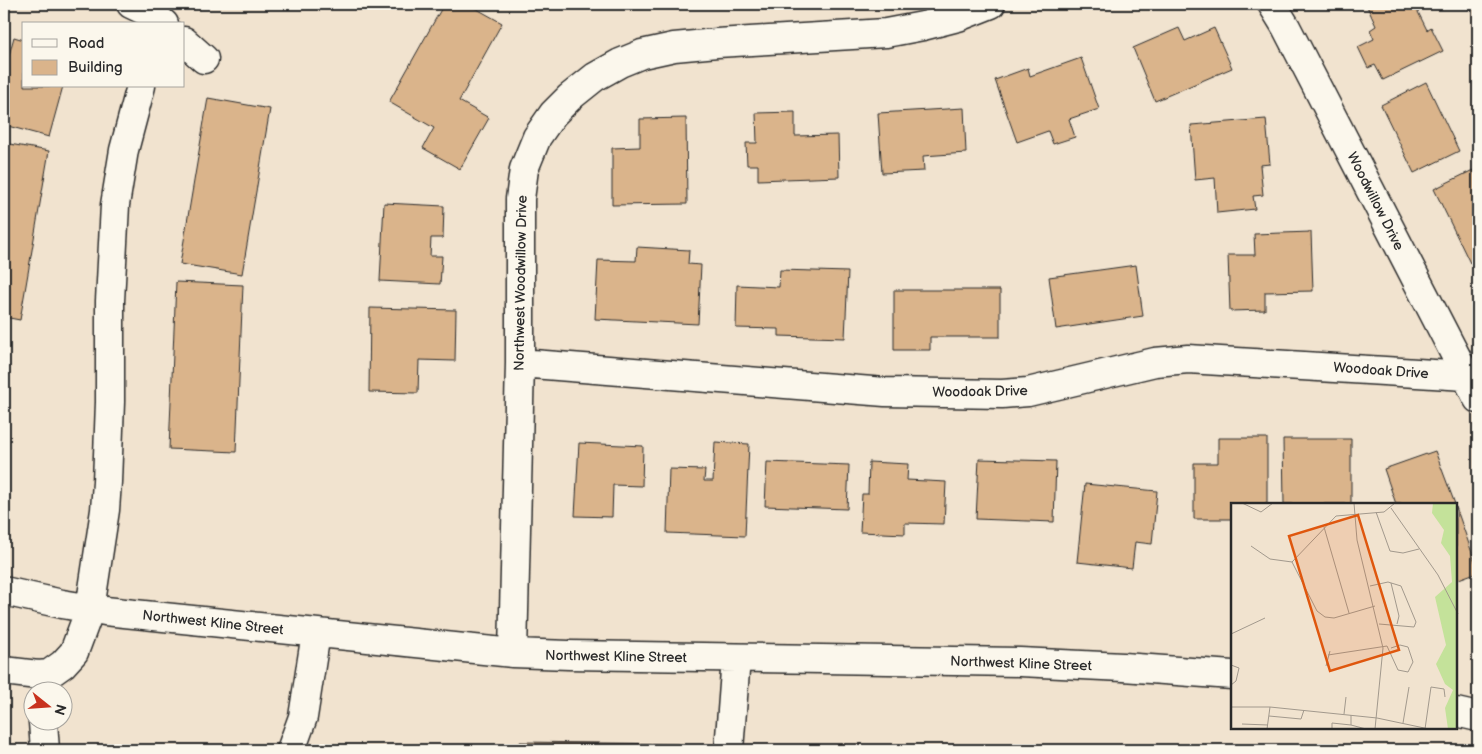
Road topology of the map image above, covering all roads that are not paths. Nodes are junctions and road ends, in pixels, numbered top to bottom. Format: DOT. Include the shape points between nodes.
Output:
graph roads {
  1 [pos="131,4"];
  2 [pos="990,4"];
  3 [pos="1272,4"];
  4 [pos="162,22"];
  5 [pos="185,42"];
  6 [pos="204,58"];
  7 [pos="140,88"];
  8 [pos="520,363"];
  9 [pos="1472,388"];
  10 [pos="4,591"];
  11 [pos="90,609"];
  12 [pos="316,633"];
  13 [pos="513,653"];
  14 [pos="736,658"];
  15 [pos="4,671"];
  16 [pos="1231,675"];
  17 [pos="36,682"];
  18 [pos="40,682"];
  19 [pos="1457,712"];
  20 [pos="1478,717"];
  21 [pos="44,732"];
  22 [pos="45,750"];
  23 [pos="291,750"];
  24 [pos="730,750"];
  1 -- 4 [label="street"];
  2 -- 8 [label="street, Northwest Woodwillow Drive" via="958,17 886,33 674,47 642,54 595,77 553,114 537,136 524,169 520,199"];
  3 -- 9 [label="street, Woodwillow Drive"];
  5 -- 6 [label="street"];
  7 -- 11 [label="street" via="124,150 115,205 107,482"];
  8 -- 9 [label="street, Woodoak Drive" via="884,392 1002,394 1028,392 1155,362 1188,359"];
  8 -- 13 [label="street, Northwest Woodwillow Drive"];
  10 -- 11 [label="street, Northwest Kline Street"];
  11 -- 12 [label="street, Northwest Kline Street"];
  11 -- 18 [label="street" via="74,652"];
  12 -- 13 [label="street, Northwest Kline Street"];
  12 -- 23 [label="street" via="303,717"];
  13 -- 14 [label="street, Northwest Kline Street"];
  14 -- 16 [label="street, Northwest Kline Street" via="1020,662"];
  14 -- 24 [label="street"];
  15 -- 17 [label="street"];
  19 -- 20 [label="street"];
  21 -- 22 [label="street"];
}
